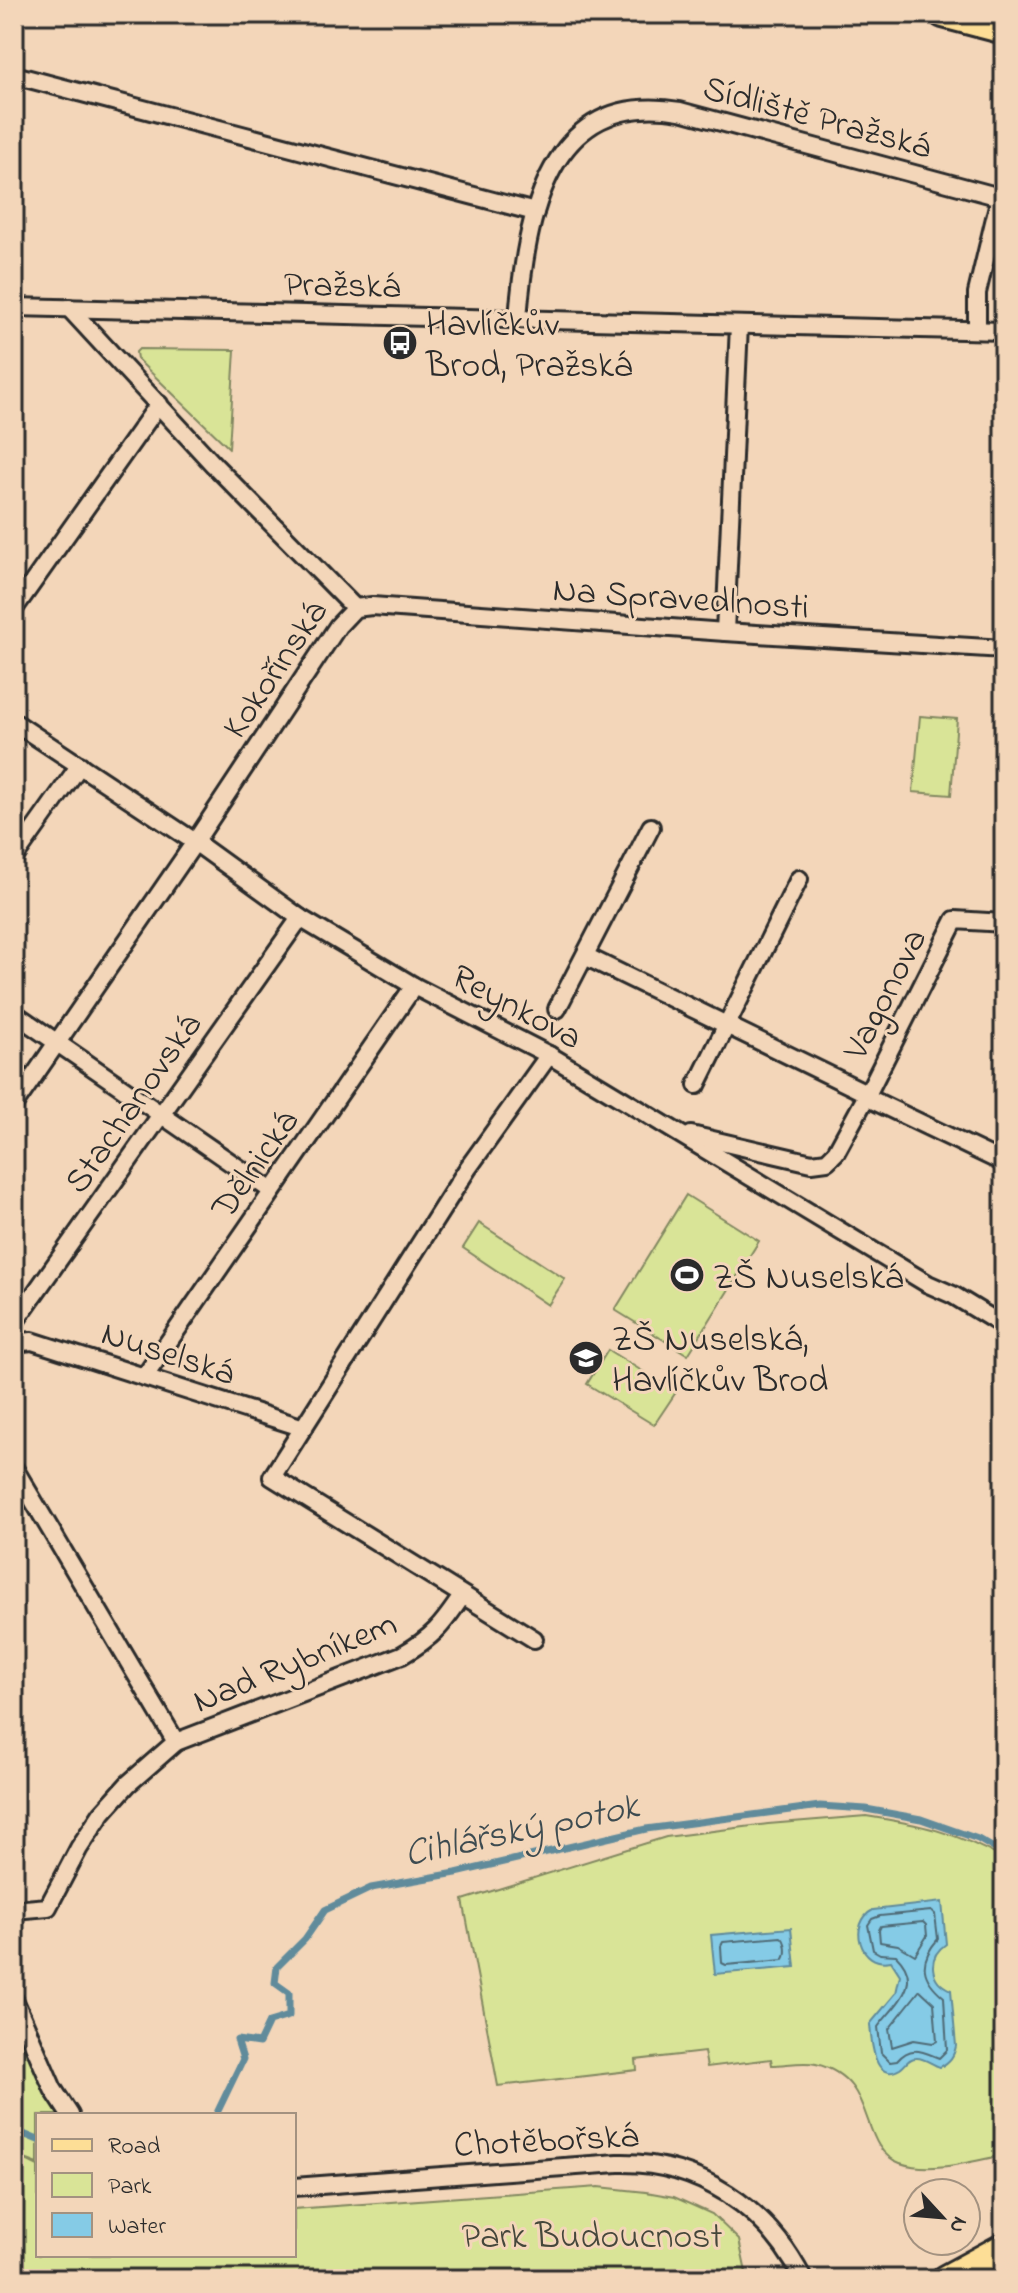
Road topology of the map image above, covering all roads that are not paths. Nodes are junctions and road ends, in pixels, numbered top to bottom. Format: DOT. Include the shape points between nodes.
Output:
graph roads {
  1 [pos="943,14"];
  2 [pos="1004,30"];
  3 [pos="14,75"];
  4 [pos="535,212"];
  5 [pos="14,307"];
  6 [pos="69,308"];
  7 [pos="518,318"];
  8 [pos="739,325"];
  9 [pos="977,330"];
  10 [pos="1004,331"];
  11 [pos="159,404"];
  12 [pos="355,608"];
  13 [pos="14,609"];
  14 [pos="725,632"];
  15 [pos="1004,649"];
  16 [pos="14,722"];
  17 [pos="80,765"];
  18 [pos="651,827"];
  19 [pos="195,842"];
  20 [pos="14,858"];
  21 [pos="799,879"];
  22 [pos="300,918"];
  23 [pos="1004,923"];
  24 [pos="585,956"];
  25 [pos="414,986"];
  26 [pos="557,1009"];
  27 [pos="14,1013"];
  28 [pos="727,1026"];
  29 [pos="55,1043"];
  30 [pos="549,1055"];
  31 [pos="697,1085"];
  32 [pos="867,1095"];
  33 [pos="14,1105"];
  34 [pos="161,1115"];
  35 [pos="678,1132"];
  36 [pos="1004,1163"];
  37 [pos="272,1191"];
  38 [pos="14,1323"];
  39 [pos="1004,1326"];
  40 [pos="14,1343"];
  41 [pos="145,1376"];
  42 [pos="304,1428"];
  43 [pos="14,1468"];
  44 [pos="462,1596"];
  45 [pos="534,1639"];
  46 [pos="176,1742"];
  47 [pos="14,1910"];
  48 [pos="14,1999"];
  49 [pos="69,2113"];
  50 [pos="296,2187"];
  51 [pos="1004,2247"];
  52 [pos="803,2279"];
  53 [pos="945,2279"];
  1 -- 2 [label="main road"];
  3 -- 4 [label="street"];
  4 -- 7 [label="street, Sídliště Pražská" via="522,265"];
  4 -- 9 [label="street, Sídliště Pražská" via="558,160 585,129 624,110 680,111 1000,197 977,293"];
  5 -- 6 [label="street, Pražská"];
  6 -- 7 [label="street, Pražská"];
  6 -- 11 [label="street, Kokořínská"];
  7 -- 8 [label="street, Pražská"];
  8 -- 9 [label="street, Pražská"];
  8 -- 14 [label="street"];
  9 -- 10 [label="street, Pražská"];
  11 -- 12 [label="street, Kokořínská"];
  11 -- 13 [label="street"];
  12 -- 14 [label="street, Na Spravedlnosti"];
  12 -- 19 [label="street, Kokořínská"];
  14 -- 15 [label="street, Na Spravedlnosti"];
  16 -- 17 [label="street, Reynkova"];
  17 -- 19 [label="street, Reynkova"];
  17 -- 20 [label="street"];
  18 -- 24 [label="street"];
  19 -- 22 [label="street, Reynkova"];
  19 -- 29 [label="street, Kokořínská"];
  21 -- 28 [label="street"];
  22 -- 25 [label="street, Reynkova"];
  22 -- 34 [label="street, Stachanovská"];
  23 -- 32 [label="street, Vagonova" via="955,920"];
  24 -- 26 [label="street"];
  24 -- 28 [label="street, Vagonova"];
  25 -- 30 [label="street, Reynkova"];
  25 -- 37 [label="street, Dělnická"];
  27 -- 29 [label="street"];
  28 -- 31 [label="street"];
  28 -- 32 [label="street, Vagonova"];
  29 -- 33 [label="street, Kokořínská"];
  29 -- 34 [label="street"];
  30 -- 35 [label="street, Reynkova"];
  30 -- 42 [label="street" via="468,1168"];
  32 -- 35 [label="street, Vagonova" via="827,1161 812,1163"];
  32 -- 36 [label="street"];
  34 -- 37 [label="street"];
  34 -- 38 [label="street, Stachanovská"];
  35 -- 39 [label="street, Reynkova"];
  37 -- 41 [label="street, Dělnická"];
  40 -- 41 [label="street, Nuselská" via="32,1341"];
  41 -- 42 [label="street, Nuselská"];
  42 -- 44 [label="street" via="272,1477"];
  43 -- 46 [label="street, Nad Rybníkem"];
  44 -- 45 [label="street"];
  44 -- 46 [label="street, Nad Rybníkem" via="441,1628 402,1655"];
  46 -- 47 [label="street, Nad Rybníkem" via="102,1813 48,1907"];
  48 -- 49 [label="street"];
  50 -- 52 [label="street, Chotěbořská" via="618,2163 660,2165 710,2183 747,2206 777,2237"];
  51 -- 53 [label="main road"];
}
